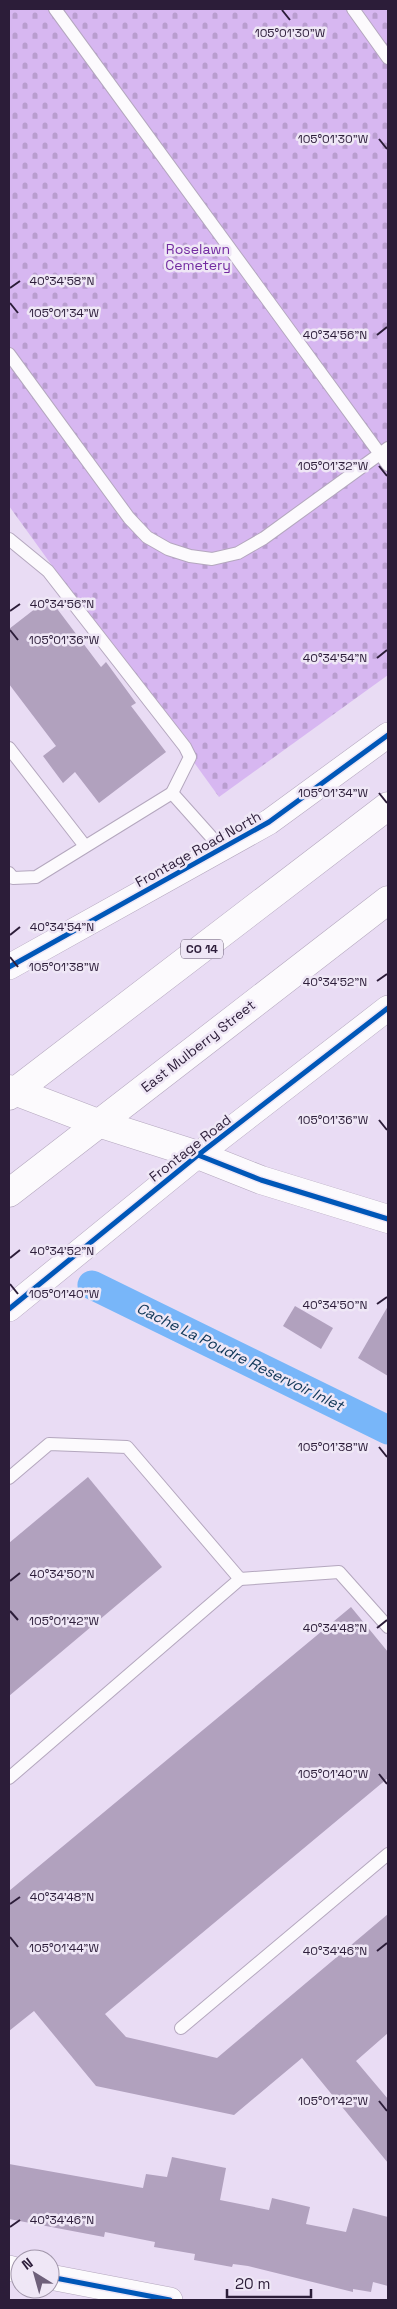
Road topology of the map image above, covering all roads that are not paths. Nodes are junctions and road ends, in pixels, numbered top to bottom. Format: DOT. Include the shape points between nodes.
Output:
graph roads {
  1 [pos="56,9"];
  2 [pos="353,9"];
  3 [pos="388,58"];
  4 [pos="9,354"];
  5 [pos="384,451"];
  6 [pos="388,465"];
  7 [pos="9,540"];
  8 [pos="388,735"];
  9 [pos="9,748"];
  10 [pos="172,793"];
  11 [pos="388,806"];
  12 [pos="85,846"];
  13 [pos="222,849"];
  14 [pos="11,876"];
  15 [pos="388,900"];
  16 [pos="9,967"];
  17 [pos="388,1008"];
  18 [pos="10,1088"];
  19 [pos="98,1123"];
  20 [pos="198,1155"];
  21 [pos="9,1193"];
  22 [pos="388,1219"];
  23 [pos="9,1309"];
  24 [pos="9,1478"];
  25 [pos="240,1579"];
  26 [pos="388,1627"];
  27 [pos="9,1778"];
  28 [pos="388,1854"];
  29 [pos="181,2028"];
  30 [pos="60,2279"];
  31 [pos="170,2300"];
  1 -- 5 [label="lane"];
  2 -- 3 [label="lane"];
  4 -- 5 [label="lane" via="129,518 147,537 190,556 212,559 238,553 264,538"];
  5 -- 6 [label="lane"];
  7 -- 10 [label="lane" via="48,571 185,747 190,757"];
  8 -- 13 [label="street, Frontage Road North" via="269,822"];
  9 -- 12 [label="lane"];
  10 -- 12 [label="lane"];
  10 -- 13 [label="lane"];
  11 -- 18 [label="main road, CO 14"];
  12 -- 14 [label="lane" via="36,877"];
  13 -- 16 [label="street, Frontage Road North"];
  15 -- 19 [label="main road, East Mulberry Street"];
  17 -- 20 [label="street, Frontage Road"];
  18 -- 19 [label="main road"];
  19 -- 20 [label="main road"];
  19 -- 21 [label="main road, East Mulberry Street"];
  20 -- 22 [label="main road" via="261,1180"];
  20 -- 23 [label="street, Frontage Road"];
  24 -- 25 [label="lane" via="49,1444 127,1447"];
  25 -- 26 [label="lane" via="339,1572"];
  25 -- 27 [label="lane"];
  28 -- 29 [label="lane"];
  30 -- 31 [label="street"];
}
